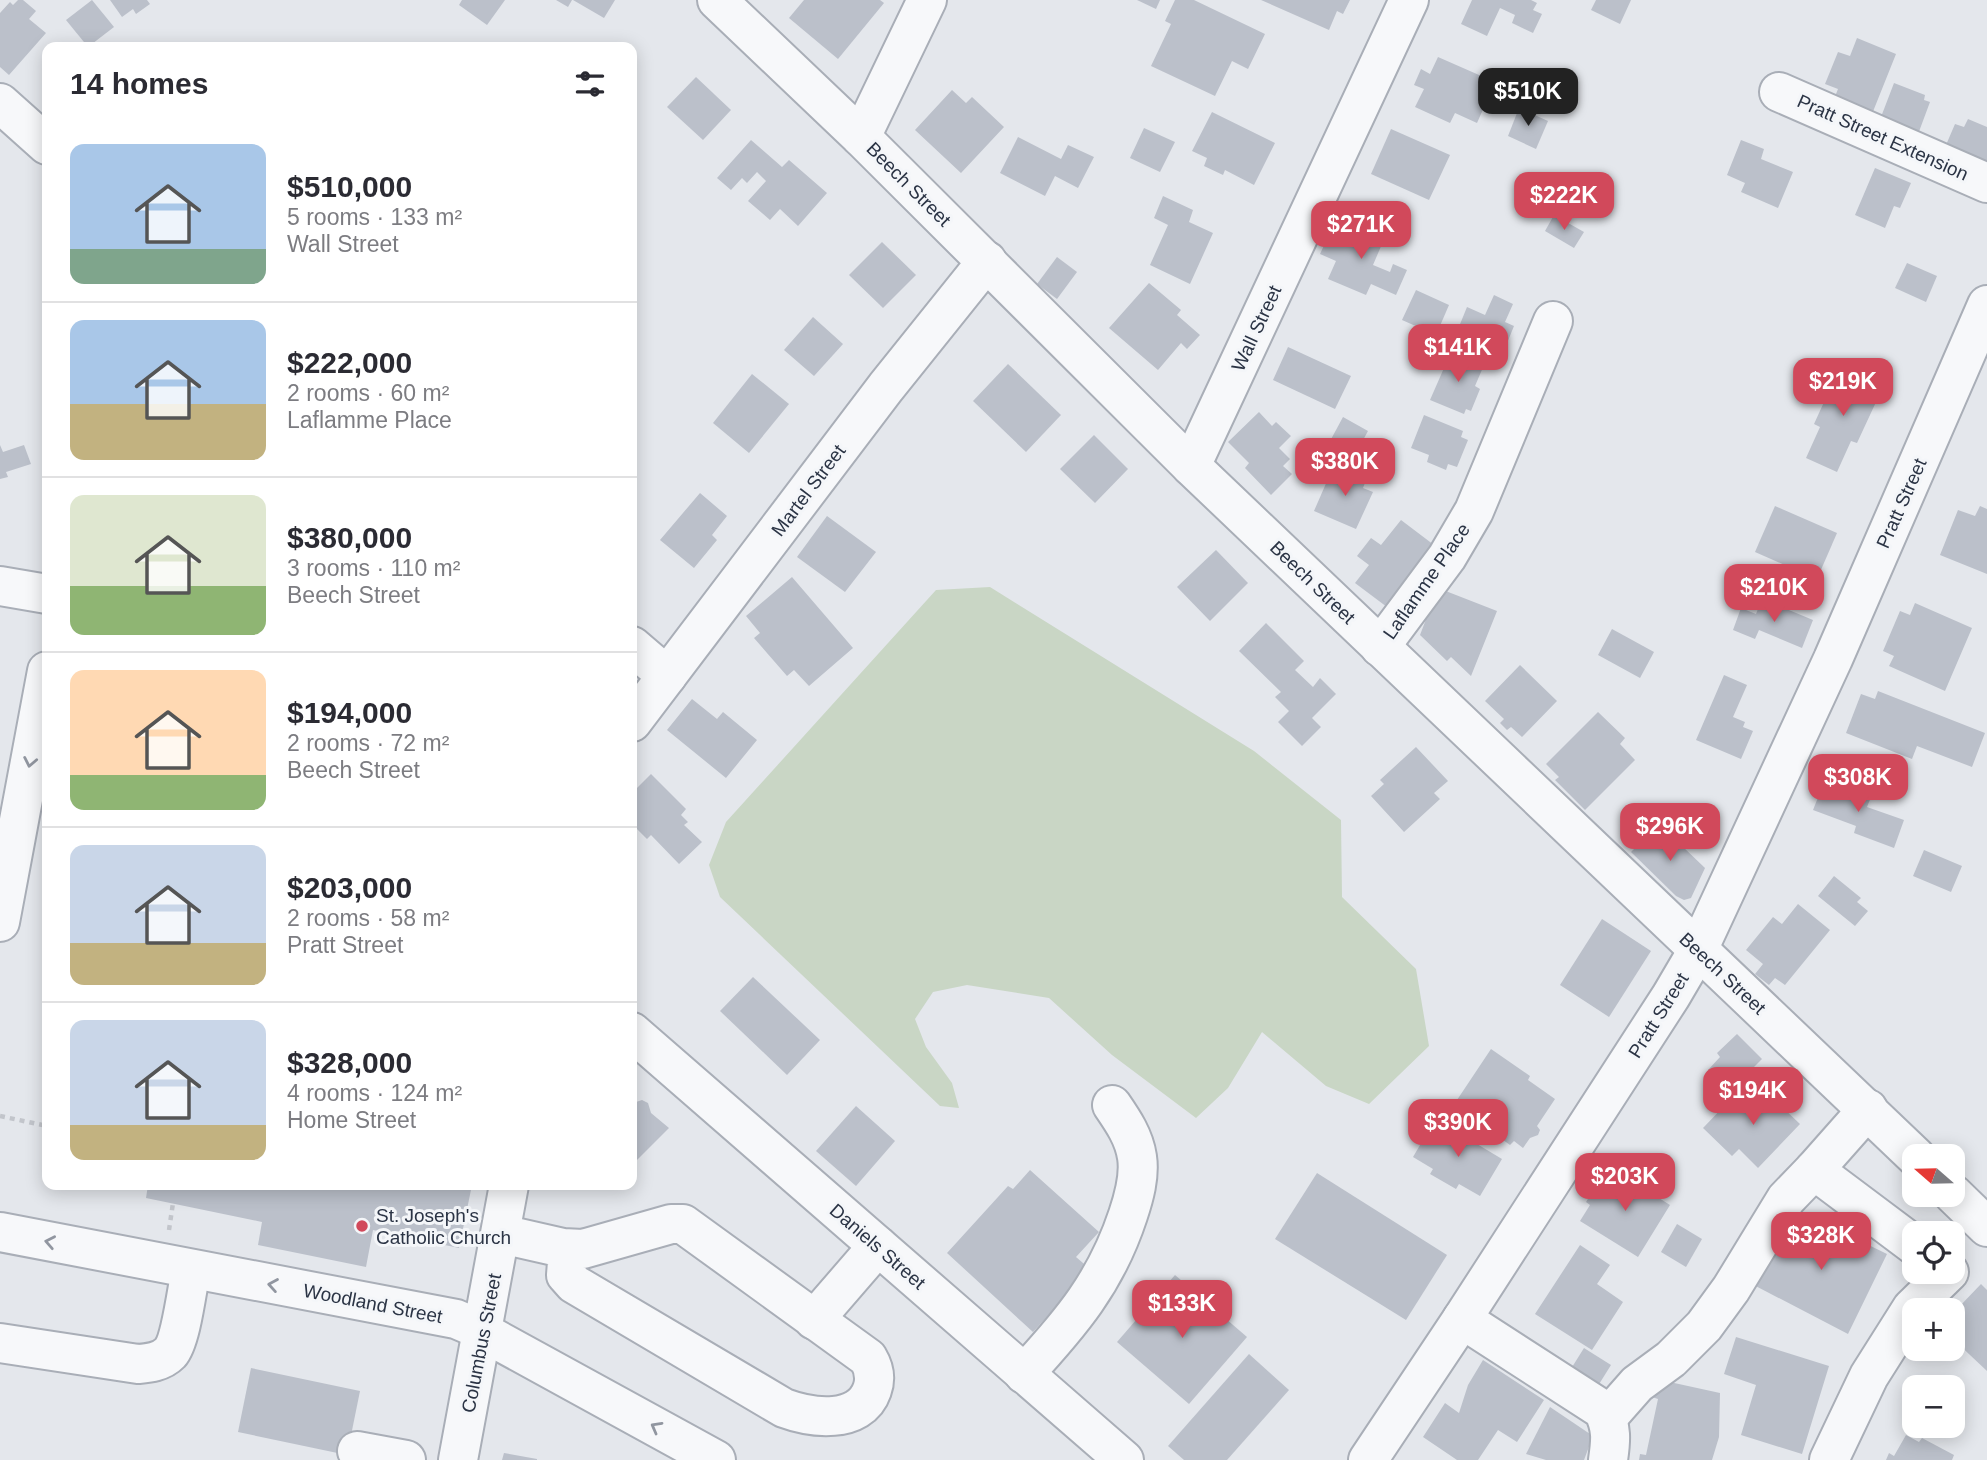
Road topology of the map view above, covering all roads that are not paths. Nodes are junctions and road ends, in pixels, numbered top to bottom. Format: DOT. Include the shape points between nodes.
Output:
graph roads {
  1 [pos="717,0"];
  2 [pos="927,0"];
  3 [pos="1409,0"];
  4 [pos="1779,92"];
  5 [pos="0,103"];
  6 [pos="861,136"];
  7 [pos="42,141"];
  8 [pos="1987,183"];
  9 [pos="987,261"];
  10 [pos="1987,305"];
  11 [pos="1553,321"];
  12 [pos="1191,466"];
  13 [pos="0,586"];
  14 [pos="42,593"];
  15 [pos="1380,648"];
  16 [pos="637,650"];
  17 [pos="667,676"];
  18 [pos="42,698"];
  19 [pos="637,715"];
  20 [pos="0,922"];
  21 [pos="1698,950"];
  22 [pos="637,1036"];
  23 [pos="1112,1105"];
  24 [pos="1868,1109"];
  25 [pos="1903,1144"];
  26 [pos="1814,1170"];
  27 [pos="508,1190"];
  28 [pos="1965,1206"];
  29 [pos="1987,1227"];
  30 [pos="0,1231"];
  31 [pos="501,1234"];
  32 [pos="1902,1236"];
  33 [pos="1987,1236"];
  34 [pos="878,1246"];
  35 [pos="568,1249"];
  36 [pos="1965,1257"];
  37 [pos="191,1270"];
  38 [pos="1937,1284"];
  39 [pos="1462,1319"];
  40 [pos="814,1320"];
  41 [pos="482,1332"];
  42 [pos="0,1343"];
  43 [pos="1024,1374"];
  44 [pos="1607,1418"];
  45 [pos="1097,1446"];
  46 [pos="357,1451"];
  47 [pos="406,1460"];
  48 [pos="458,1460"];
  49 [pos="716,1460"];
  50 [pos="1124,1460"];
  51 [pos="1368,1460"];
  52 [pos="1608,1460"];
  53 [pos="1829,1460"];
  1 -- 6 [label="street, Beech Street"];
  2 -- 6 [label="street"];
  3 -- 12 [label="street, Wall Street"];
  4 -- 8 [label="street, Pratt Street Extension"];
  5 -- 7 [label="street"];
  6 -- 9 [label="street, Beech Street"];
  9 -- 12 [label="street, Beech Street"];
  9 -- 17 [label="street, Martel Street"];
  10 -- 21 [label="street, Pratt Street" via="1833,659"];
  11 -- 15 [label="street, Laflamme Place" via="1474,511 1447,557"];
  12 -- 15 [label="street, Beech Street"];
  13 -- 14 [label="street"];
  15 -- 21 [label="street, Beech Street"];
  16 -- 17 [label="street"];
  17 -- 19 [label="street, Martel Street"];
  18 -- 20 [label="street, one-way"];
  21 -- 24 [label="street, Beech Street"];
  21 -- 39 [label="street, Pratt Street"];
  22 -- 34 [label="street, Daniels Street"];
  23 -- 43 [label="street" via="1138,1158 1135,1194 1110,1263 1068,1326"];
  24 -- 25 [label="street, Beech Street"];
  24 -- 26 [label="street"];
  26 -- 32 [label="street"];
  26 -- 44 [label="street" via="1786,1199 1704,1326 1637,1384"];
  27 -- 31 [label="street, Columbus Street"];
  28 -- 29 [label="street"];
  37 -- 30 [label="street, Woodland Street, one-way"];
  31 -- 35 [label="street"];
  31 -- 41 [label="street, Columbus Street"];
  33 -- 36 [label="street"];
  34 -- 40 [label="street"];
  34 -- 43 [label="street, Daniels Street"];
  35 -- 40 [label="street" via="683,1224"];
  35 -- 40 [label="street" via="566,1275 574,1284 784,1408 804,1414 852,1414 870,1395 873,1368 868,1359"];
  41 -- 37 [label="street, Woodland Street, one-way" via="443,1316"];
  37 -- 42 [label="street" via="177,1340 171,1352 150,1363"];
  38 -- 53 [label="street" via="1912,1308 1869,1376"];
  39 -- 44 [label="street" via="1602,1410"];
  39 -- 51 [label="street, Pratt Street"];
  41 -- 48 [label="street, Columbus Street"];
  49 -- 41 [label="street, Woodland Street, one-way"];
  43 -- 45 [label="street, Daniels Street"];
  44 -- 52 [label="street" via="1611,1436"];
  45 -- 50 [label="street, Daniels Street"];
  46 -- 47 [label="street"];
}
